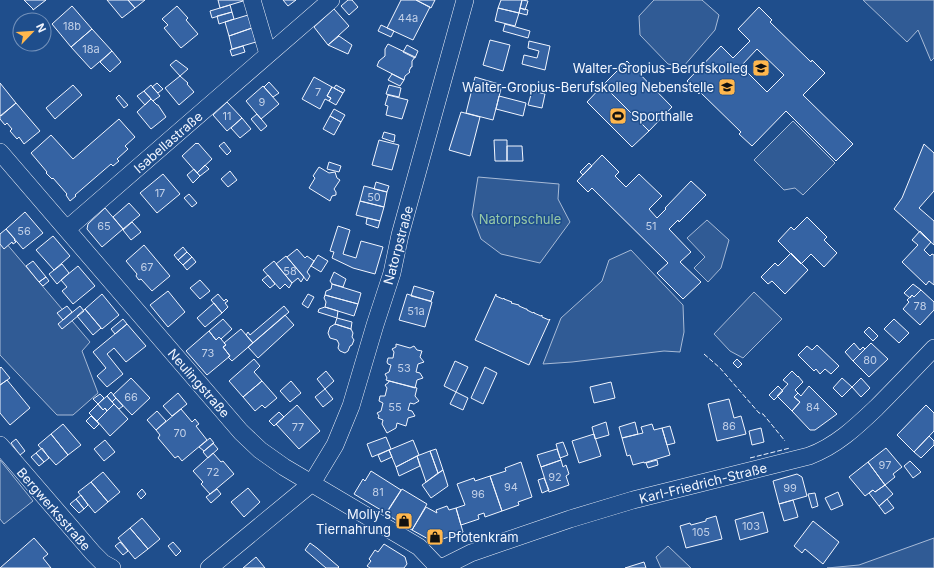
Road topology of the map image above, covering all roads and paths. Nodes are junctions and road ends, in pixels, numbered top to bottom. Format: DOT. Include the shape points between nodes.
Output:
graph roads {
  1 [pos="252,0"];
  2 [pos="331,0"];
  3 [pos="465,0"];
  4 [pos="268,54"];
  5 [pos="0,152"];
  6 [pos="67,229"];
  7 [pos="934,348"];
  8 [pos="0,445"];
  9 [pos="312,483"];
  10 [pos="112,568"];
  11 [pos="209,568"];
  12 [pos="440,568"];
  1 -- 4 [label="street"];
  2 -- 4 [label="street, Isabellastraße"];
  3 -- 9 [label="street, Natorpstraße" via="400,235 392,273 351,406 335,445"];
  4 -- 6 [label="street, Isabellastraße"];
  5 -- 6 [label="street, Neulingstraße"];
  6 -- 9 [label="street, Neulingstraße" via="241,432 263,453"];
  7 -- 12 [label="street, Karl-Friedrich-Straße" via="855,428 823,451 570,519 471,553"];
  8 -- 10 [label="street, Bergwerksstraße" via="100,561"];
  9 -- 11 [label="street"];
  9 -- 12 [label="street, Neulingstraße" via="419,547"];
}
